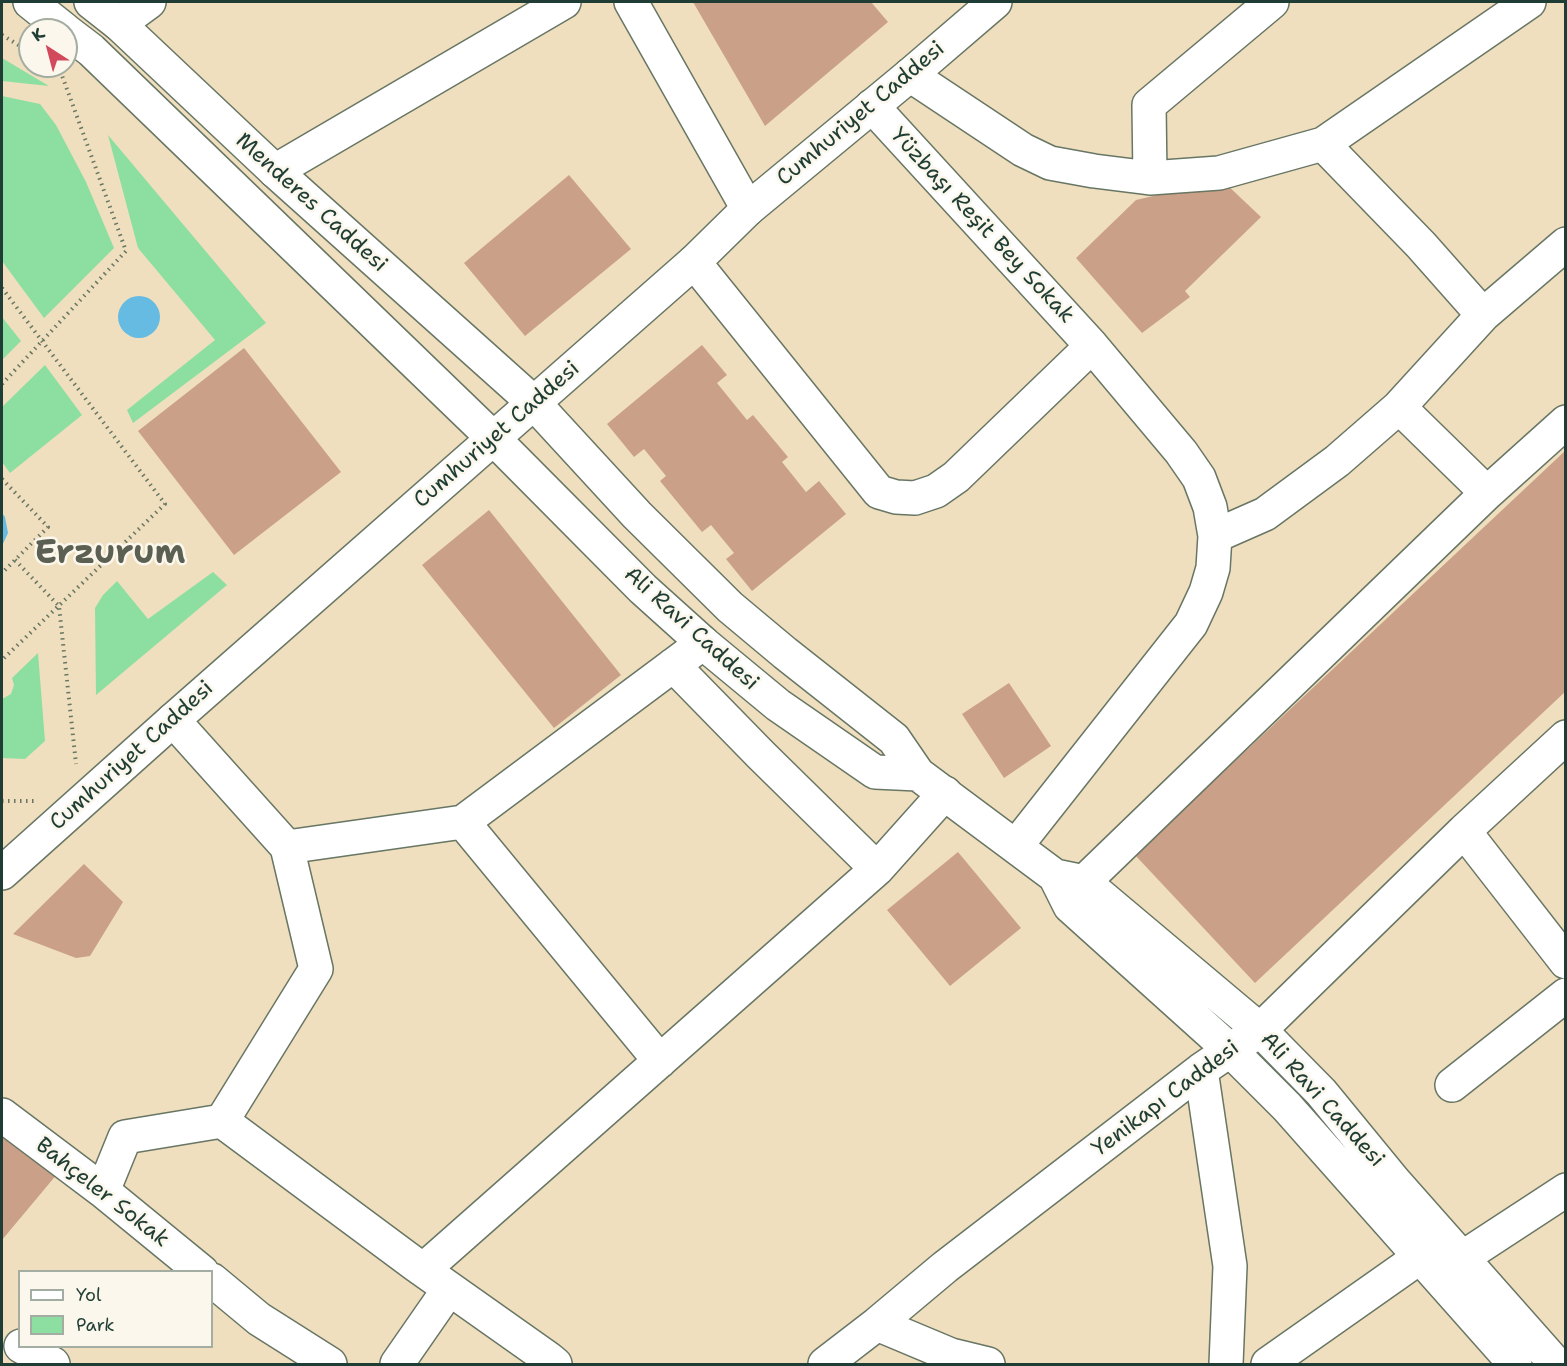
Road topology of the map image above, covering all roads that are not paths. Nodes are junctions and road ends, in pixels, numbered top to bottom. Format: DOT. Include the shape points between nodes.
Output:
graph roads {
  1 [pos="30,2"];
  2 [pos="91,2"];
  3 [pos="149,2"];
  4 [pos="564,2"];
  5 [pos="631,2"];
  6 [pos="995,2"];
  7 [pos="1272,2"];
  8 [pos="1528,2"];
  9 [pos="50,18"];
  10 [pos="119,24"];
  11 [pos="78,41"];
  12 [pos="910,75"];
  13 [pos="872,106"];
  14 [pos="1323,144"];
  15 [pos="275,171"];
  16 [pos="1150,178"];
  17 [pos="748,208"];
  18 [pos="1566,244"];
  19 [pos="694,262"];
  20 [pos="1483,315"];
  21 [pos="1092,346"];
  22 [pos="533,402"];
  23 [pos="1399,407"];
  24 [pos="1566,422"];
  25 [pos="493,438"];
  26 [pos="1487,493"];
  27 [pos="1215,536"];
  28 [pos="703,643"];
  29 [pos="673,665"];
  30 [pos="173,720"];
  31 [pos="1566,737"];
  32 [pos="918,774"];
  33 [pos="945,793"];
  34 [pos="463,822"];
  35 [pos="1464,831"];
  36 [pos="1016,846"];
  37 [pos="287,847"];
  38 [pos="877,869"];
  39 [pos="2,873"];
  40 [pos="1070,879"];
  41 [pos="1566,962"];
  42 [pos="1566,995"];
  43 [pos="1260,1030"];
  44 [pos="1230,1050"];
  45 [pos="660,1061"];
  46 [pos="1201,1070"];
  47 [pos="1452,1085"];
  48 [pos="2,1115"];
  49 [pos="222,1121"];
  50 [pos="1566,1190"];
  51 [pos="103,1191"];
  52 [pos="1420,1257"];
  53 [pos="1462,1258"];
  54 [pos="199,1270"];
  55 [pos="436,1280"];
  56 [pos="213,1281"];
  57 [pos="877,1324"];
  58 [pos="2,1336"];
  59 [pos="18,1345"];
  60 [pos="23,1348"];
  61 [pos="950,1360"];
  62 [pos="52,1365"];
  63 [pos="330,1365"];
  64 [pos="397,1365"];
  65 [pos="555,1365"];
  66 [pos="825,1365"];
  67 [pos="988,1365"];
  68 [pos="1226,1365"];
  69 [pos="1268,1365"];
  70 [pos="1515,1365"];
  71 [pos="1556,1365"];
  1 -- 9 [label="street, Menderes Caddesi"];
  2 -- 10 [label="street, Menderes Caddesi"];
  3 -- 10 [label="street"];
  4 -- 15 [label="street"];
  5 -- 17 [label="street"];
  6 -- 12 [label="street, Cumhuriyet Caddesi"];
  7 -- 16 [label="street" via="1149,105"];
  8 -- 14 [label="street"];
  10 -- 15 [label="street, Menderes Caddesi"];
  11 -- 25 [label="street, Menderes Caddesi"];
  12 -- 13 [label="street, Cumhuriyet Caddesi"];
  12 -- 16 [label="street" via="1023,150 1050,163"];
  13 -- 17 [label="street, Cumhuriyet Caddesi"];
  13 -- 21 [label="street, Yüzbaşı Reşit Bey Sokak"];
  14 -- 16 [label="street" via="1219,173"];
  14 -- 20 [label="street"];
  15 -- 22 [label="street, Menderes Caddesi"];
  17 -- 19 [label="street, Cumhuriyet Caddesi"];
  18 -- 20 [label="street"];
  19 -- 21 [label="street" via="879,492 896,497 915,498 936,491 956,477"];
  19 -- 22 [label="street, Cumhuriyet Caddesi"];
  20 -- 23 [label="street"];
  21 -- 27 [label="street, Yüzbaşı Reşit Bey Sokak" via="1199,478"];
  22 -- 25 [label="street, Cumhuriyet Caddesi"];
  22 -- 32 [label="street, Ali Ravi Caddesi" via="681,560 784,653 894,739"];
  23 -- 26 [label="street"];
  23 -- 27 [label="street" via="1302,489 1265,514"];
  24 -- 26 [label="street"];
  25 -- 28 [label="street, Ali Ravi Caddesi" via="643,589"];
  25 -- 30 [label="street, Cumhuriyet Caddesi"];
  26 -- 40 [label="street"];
  27 -- 36 [label="street, Yüzbaşı Reşit Bey Sokak" via="1213,568 1191,624"];
  28 -- 29 [label="street"];
  28 -- 32 [label="street, Ali Ravi Caddesi" via="778,705 875,772"];
  29 -- 34 [label="street"];
  29 -- 38 [label="street"];
  30 -- 37 [label="street"];
  30 -- 39 [label="street, Cumhuriyet Caddesi"];
  31 -- 35 [label="street, Yenikapı Caddesi"];
  32 -- 33 [label="street, Ali Ravi Caddesi"];
  33 -- 36 [label="street, Ali Ravi Caddesi"];
  33 -- 38 [label="street"];
  34 -- 37 [label="street"];
  34 -- 45 [label="street"];
  35 -- 41 [label="street"];
  35 -- 43 [label="street, Yenikapı Caddesi"];
  36 -- 40 [label="street, Ali Ravi Caddesi"];
  37 -- 49 [label="street" via="316,969"];
  38 -- 45 [label="street"];
  40 -- 43 [label="street, Ali Ravi Caddesi"];
  40 -- 44 [label="street, Ali Ravi Caddesi" via="1070,906"];
  42 -- 47 [label="street"];
  43 -- 44 [label="street, Yenikapı Caddesi"];
  43 -- 53 [label="street, Ali Ravi Caddesi" via="1321,1092"];
  44 -- 46 [label="street, Yenikapı Caddesi"];
  44 -- 52 [label="street, Ali Ravi Caddesi" via="1287,1107"];
  45 -- 55 [label="street"];
  46 -- 57 [label="street, Yenikapı Caddesi"];
  46 -- 68 [label="street" via="1230,1266"];
  48 -- 51 [label="street, Bahçeler Sokak"];
  49 -- 51 [label="street" via="125,1137"];
  49 -- 55 [label="street"];
  50 -- 53 [label="street"];
  51 -- 54 [label="street, Bahçeler Sokak"];
  52 -- 69 [label="street"];
  52 -- 70 [label="street, Ali Ravi Caddesi"];
  53 -- 71 [label="street, Ali Ravi Caddesi"];
  55 -- 64 [label="street"];
  55 -- 65 [label="street"];
  56 -- 63 [label="street" via="260,1319"];
  57 -- 61 [label="street"];
  57 -- 66 [label="street, Yenikapı Caddesi"];
  58 -- 59 [label="street"];
  60 -- 62 [label="street"];
  61 -- 67 [label="street"];
}
